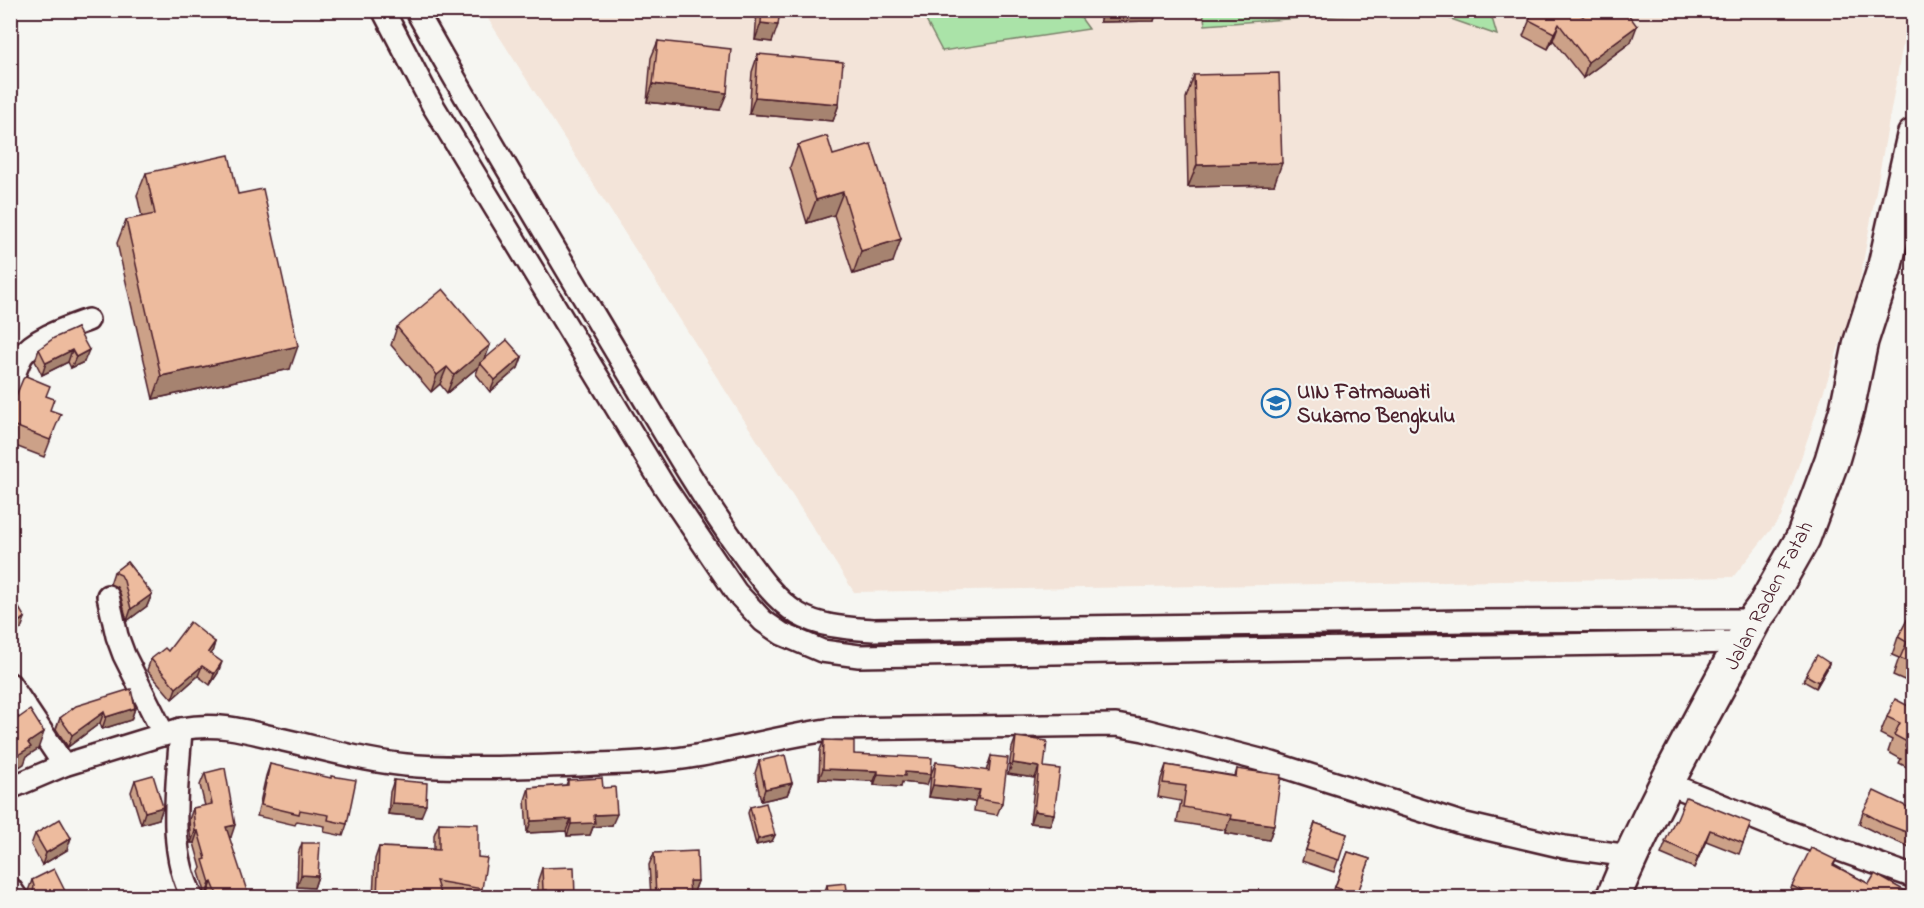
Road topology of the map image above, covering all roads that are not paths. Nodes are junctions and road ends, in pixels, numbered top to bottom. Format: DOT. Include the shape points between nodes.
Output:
graph roads {
  1 [pos="383,10"];
  2 [pos="416,10"];
  3 [pos="1914,136"];
  4 [pos="1906,208"];
  5 [pos="88,320"];
  6 [pos="10,386"];
  7 [pos="108,596"];
  8 [pos="1634,621"];
  9 [pos="1748,631"];
  10 [pos="1633,644"];
  11 [pos="10,684"];
  12 [pos="173,732"];
  13 [pos="64,765"];
  14 [pos="1666,783"];
  15 [pos="10,788"];
  16 [pos="1630,856"];
  17 [pos="1914,877"];
  18 [pos="10,888"];
  19 [pos="17,897"];
  20 [pos="193,897"];
  21 [pos="1613,897"];
  1 -- 10 [label="street" via="432,104 664,486 736,592 763,621 793,639 822,651 859,656"];
  2 -- 8 [label="street" via="700,493 756,573 799,614 844,628 873,630"];
  3 -- 4 [label="highway, Jalan Raden Fatah"];
  4 -- 9 [label="highway, Jalan Raden Fatah" via="1861,342 1832,460 1803,538"];
  5 -- 6 [label="street" via="31,346 19,362"];
  7 -- 12 [label="street" via="124,655"];
  8 -- 9 [label="street"];
  8 -- 10 [label="street"];
  9 -- 10 [label="street"];
  9 -- 14 [label="highway, Jalan Raden Fatah"];
  11 -- 13 [label="street"];
  12 -- 13 [label="street"];
  12 -- 16 [label="street" via="196,726 225,726 367,759 478,769 650,762 834,729 1116,725 1272,763 1461,823 1564,847"];
  12 -- 20 [label="street" via="177,841 182,873"];
  13 -- 15 [label="street"];
  14 -- 16 [label="highway, Jalan Raden Fatah"];
  14 -- 17 [label="street"];
  16 -- 21 [label="highway, Jalan Raden Fatah"];
  18 -- 19 [label="street"];
}
